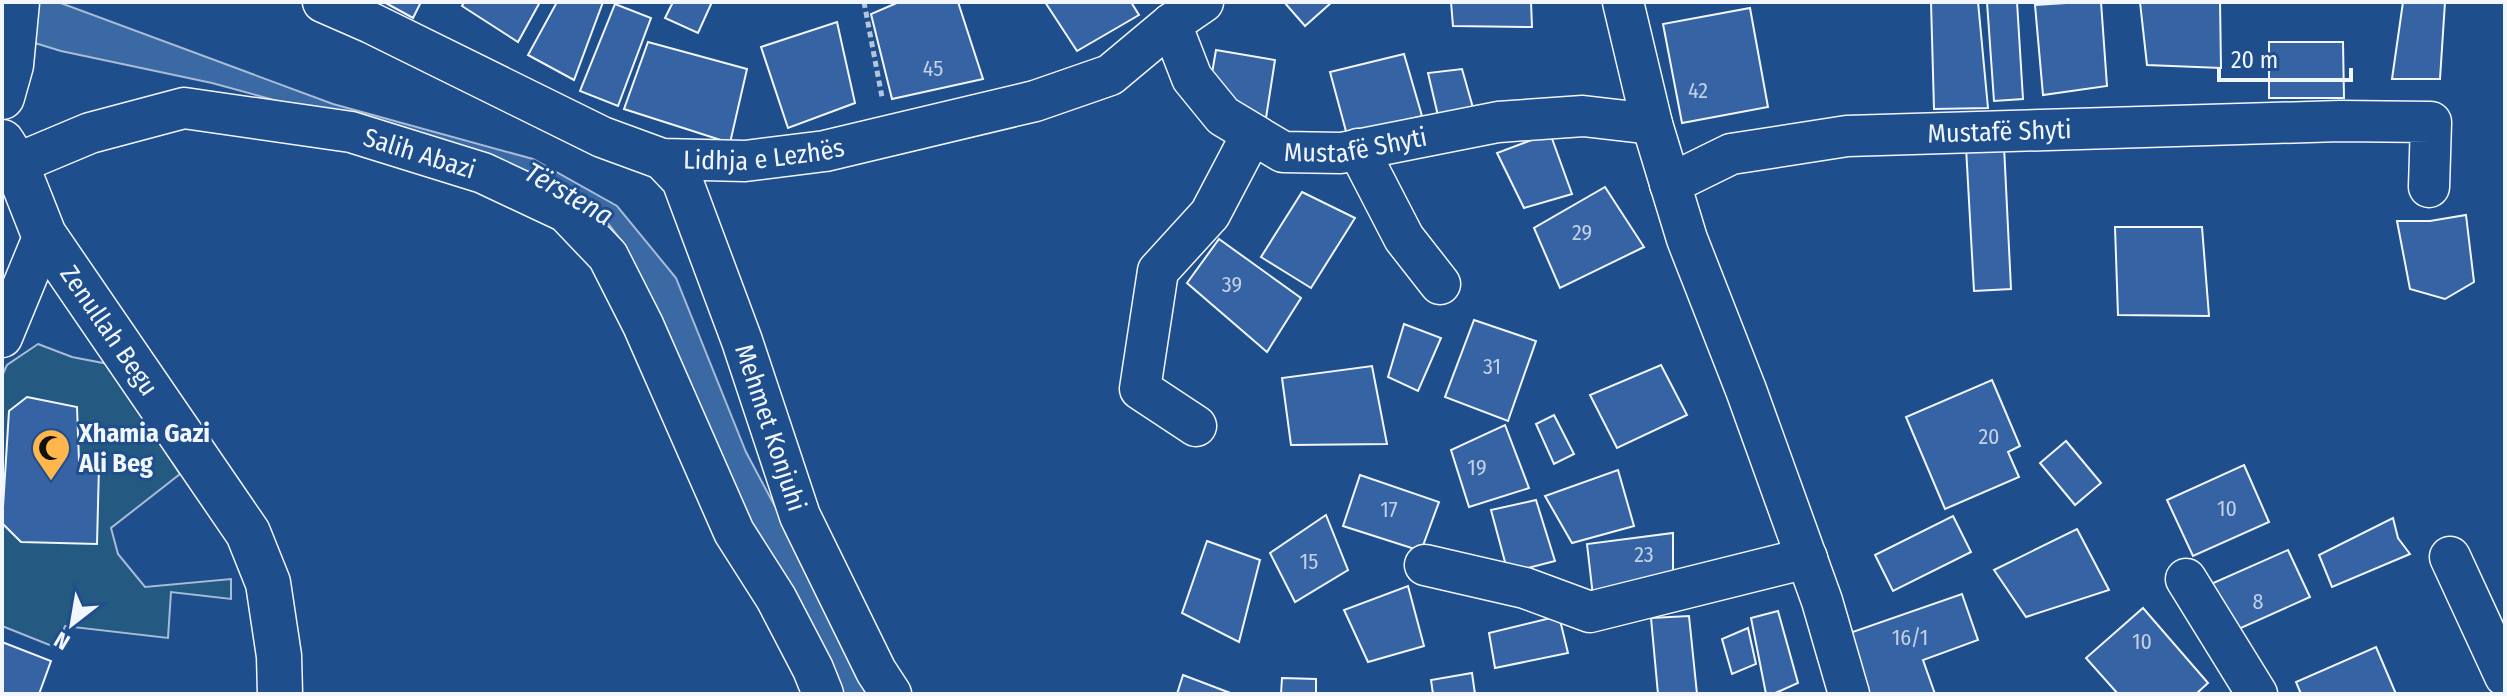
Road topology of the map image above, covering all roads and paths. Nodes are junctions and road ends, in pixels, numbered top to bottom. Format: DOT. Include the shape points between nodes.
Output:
graph roads {
  1 [pos="17,2"];
  2 [pos="324,2"];
  3 [pos="864,2"];
  4 [pos="1623,2"];
  5 [pos="1187,13"];
  6 [pos="7,81"];
  7 [pos="1652,124"];
  8 [pos="1252,134"];
  9 [pos="890,137"];
  10 [pos="1358,149"];
  11 [pos="9,153"];
  12 [pos="662,159"];
  13 [pos="1670,184"];
  14 [pos="2429,187"];
  15 [pos="44,235"];
  16 [pos="1440,284"];
  17 [pos="2,337"];
  18 [pos="1196,426"];
  19 [pos="2450,557"];
  20 [pos="1807,558"];
  21 [pos="1425,565"];
  22 [pos="2186,579"];
  23 [pos="2505,676"];
  24 [pos="280,694"];
  25 [pos="823,694"];
  26 [pos="891,694"];
  27 [pos="1849,694"];
  28 [pos="2257,694"];
  1 -- 6 [label="street"];
  2 -- 12 [label="street, Lidhja e Lezhës" via="602,137"];
  3 -- 9 [label="path"];
  4 -- 7 [label="street"];
  5 -- 8 [label="street, Mustafë Shyti" via="1192,78 1223,116"];
  5 -- 9 [label="street, Lidhja e Lezhës" via="1110,75 1035,101"];
  7 -- 10 [label="street, Mustafë Shyti" via="1583,116 1498,122"];
  7 -- 13 [label="street"];
  8 -- 10 [label="street, Mustafë Shyti" via="1283,152"];
  8 -- 18 [label="street" via="1210,214 1158,271 1140,389"];
  9 -- 12 [label="street, Lidhja e Lezhës" via="745,161"];
  10 -- 16 [label="street" via="1404,238"];
  11 -- 15 [label="street, Zenullah Begu"];
  11 -- 25 [label="street, Salih Abazi" via="184,108 351,132 483,173 566,212 608,256 734,532 776,598"];
  12 -- 26 [label="street, Mehmet Konjuhi" via="682,180 800,516"];
  13 -- 14 [label="street, Mustafë Shyti" via="1731,154 1847,136 2340,121 2431,122"];
  13 -- 20 [label="street"];
  15 -- 17 [label="street"];
  15 -- 24 [label="street, Zenullah Begu" via="248,533 268,583"];
  19 -- 23 [label="street"];
  20 -- 21 [label="street" via="1590,612 1525,588"];
  20 -- 27 [label="street"];
  22 -- 28 [label="street"];
}
